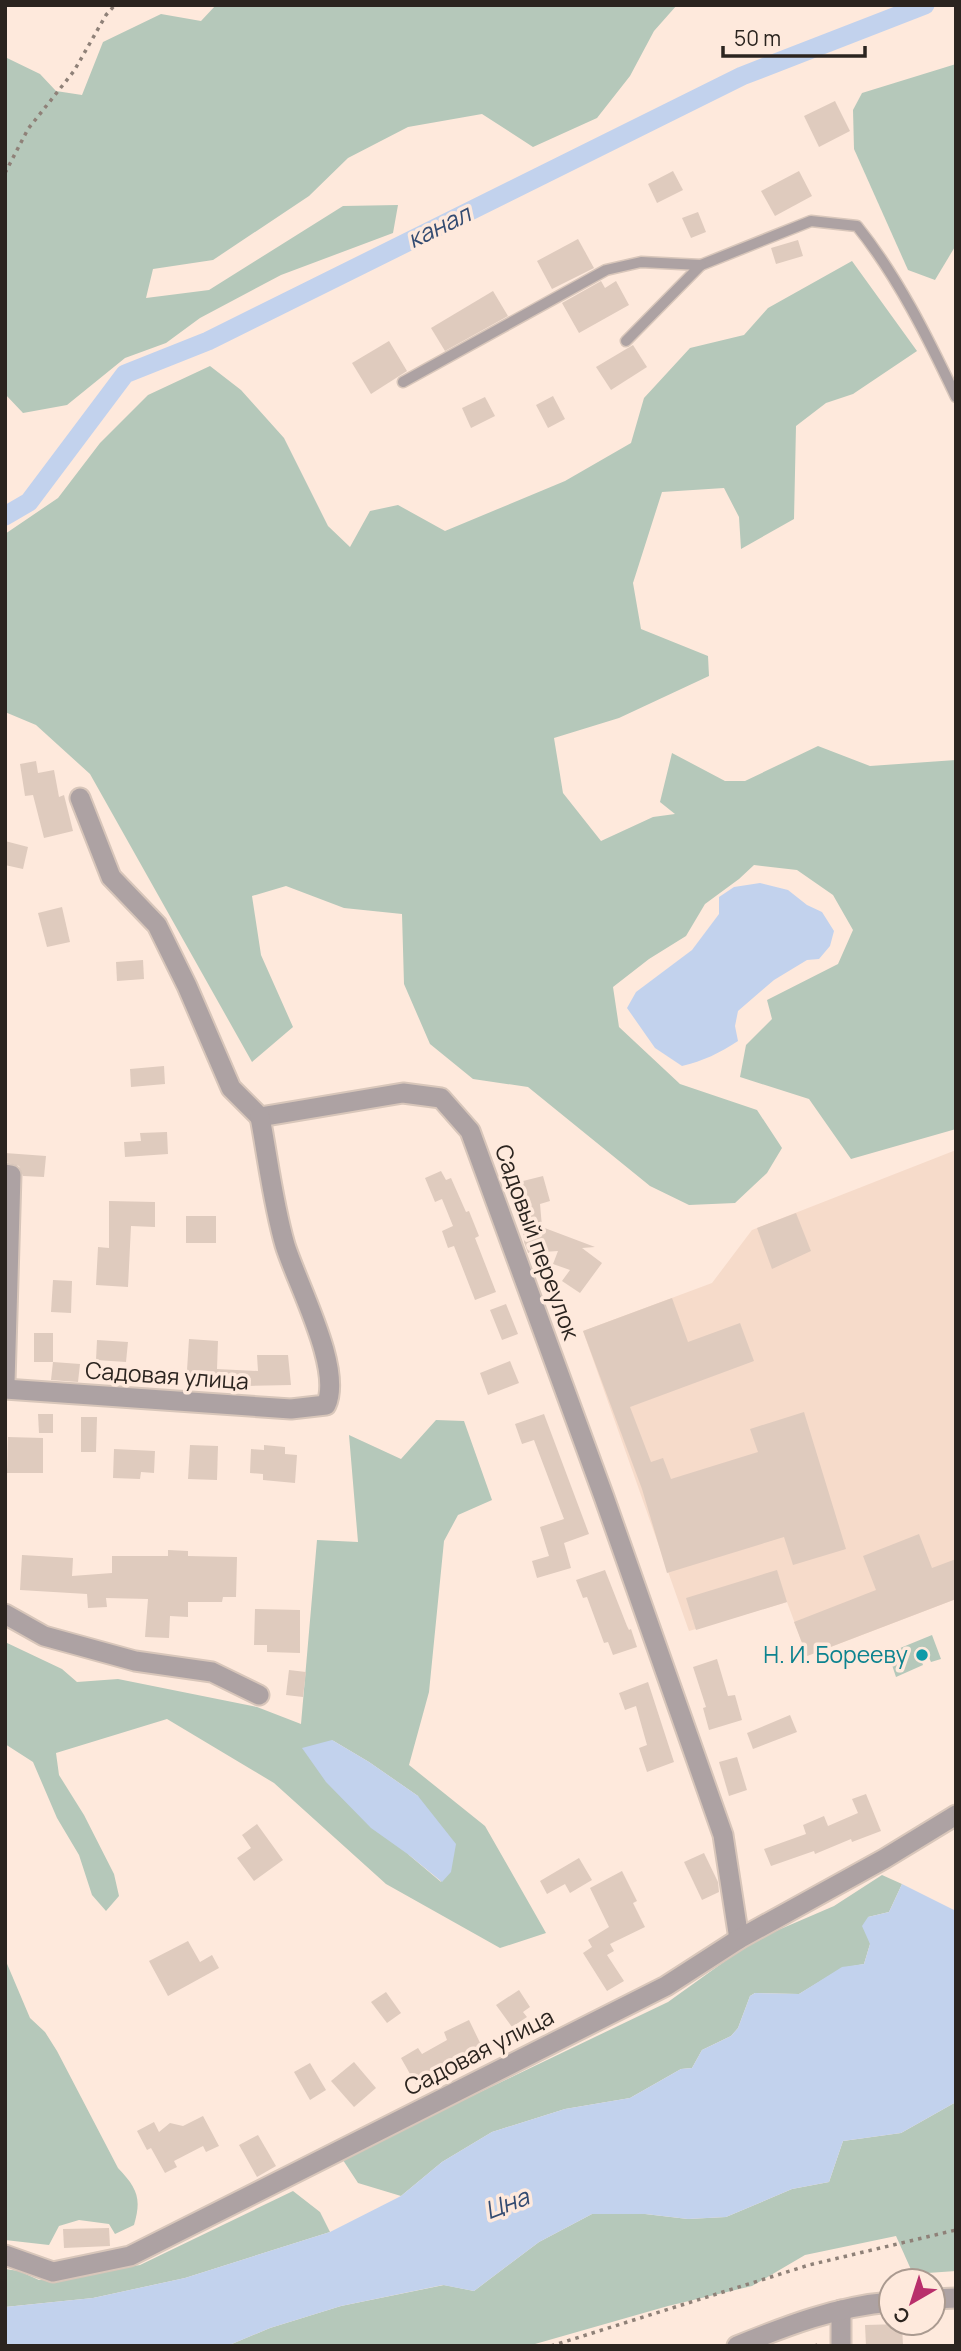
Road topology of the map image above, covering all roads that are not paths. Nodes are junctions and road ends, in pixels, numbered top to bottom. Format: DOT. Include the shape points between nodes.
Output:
graph roads {
  1 [pos="701,265"];
  2 [pos="626,341"];
  3 [pos="403,383"];
  4 [pos="956,397"];
  5 [pos="80,798"];
  6 [pos="260,1117"];
  7 [pos="5,1174"];
  8 [pos="5,1383"];
  9 [pos="5,1389"];
  10 [pos="5,1614"];
  11 [pos="258,1695"];
  12 [pos="956,1815"];
  13 [pos="739,1940"];
  14 [pos="5,2256"];
  15 [pos="877,2304"];
  16 [pos="841,2310"];
  17 [pos="737,2346"];
  18 [pos="841,2346"];
  1 -- 2 [label="lane"];
  1 -- 3 [label="lane" via="641,262 606,270"];
  1 -- 4 [label="lane" via="811,221 857,226 877,251"];
  5 -- 6 [label="street" via="110,877 157,925 231,1088"];
  6 -- 9 [label="street, Садовая улица" via="285,1243 328,1362 331,1393 326,1405 291,1409"];
  6 -- 13 [label="street, Садовый переулок" via="403,1093 441,1098 470,1131 723,1835"];
  7 -- 8 [label="street" via="11,1175"];
  10 -- 11 [label="street" via="44,1636 135,1661 212,1672"];
  12 -- 13 [label="street, Садовая улица"];
  13 -- 14 [label="street, Садовая улица" via="666,1986 130,2256 53,2272"];
  15 -- 16 [label="street"];
  16 -- 17 [label="street"];
  16 -- 18 [label="street"];
}
